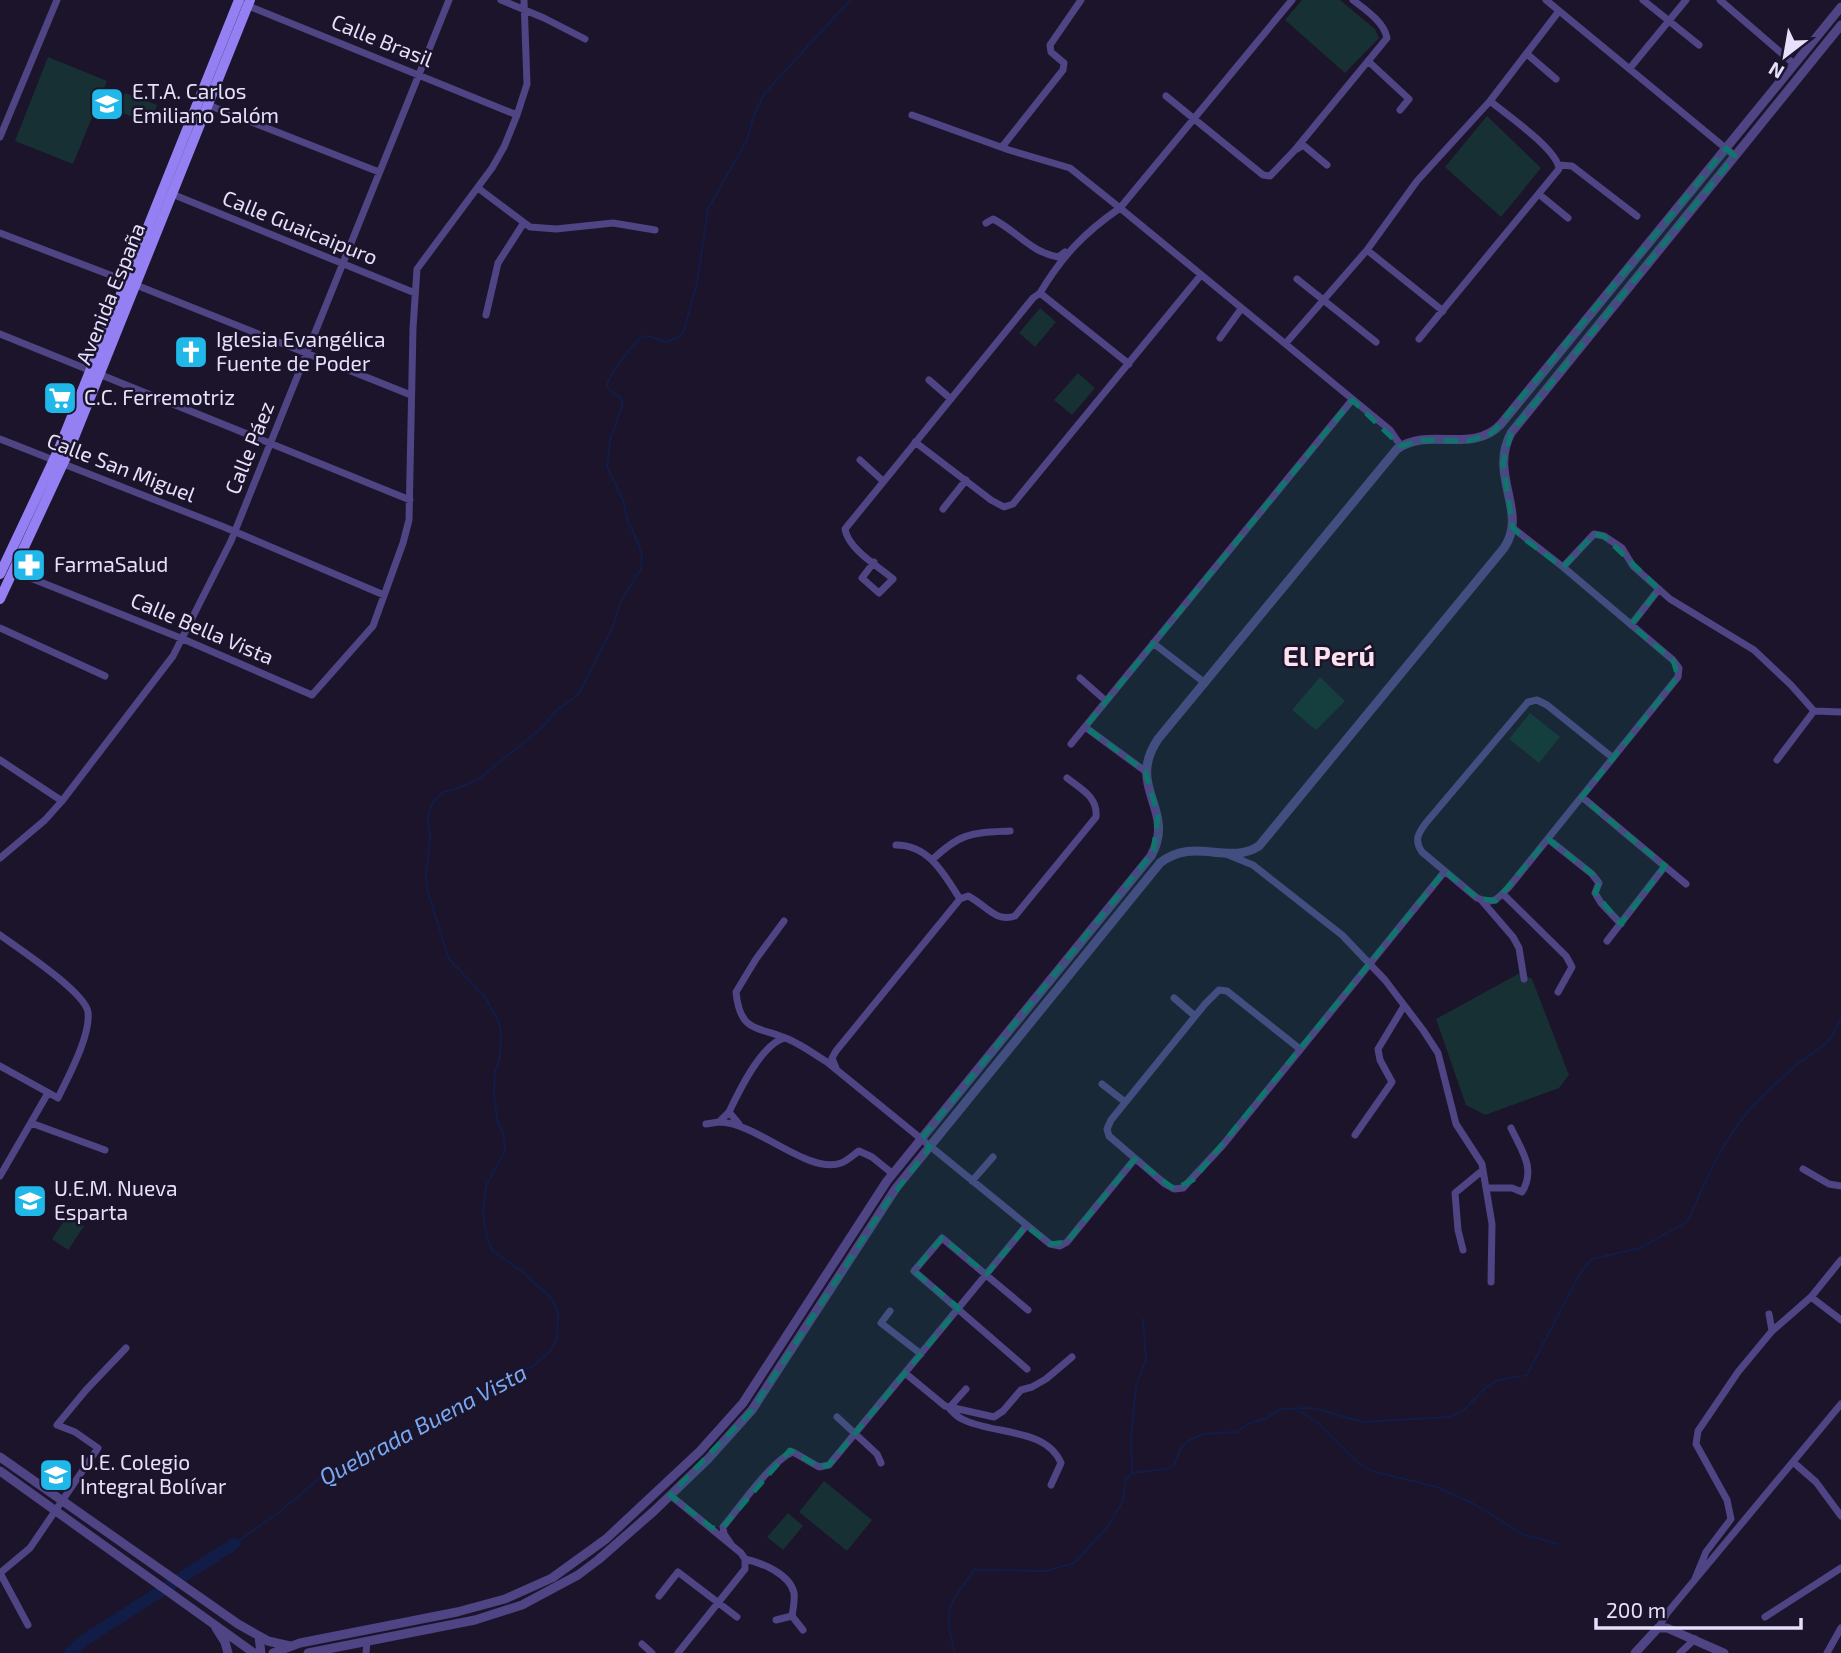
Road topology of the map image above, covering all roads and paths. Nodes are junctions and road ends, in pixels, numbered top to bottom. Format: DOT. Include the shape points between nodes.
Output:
graph roads {
  1 [pos="57,0"];
  2 [pos="449,0"];
  3 [pos="502,0"];
  4 [pos="1081,0"];
  5 [pos="1292,0"];
  6 [pos="1353,0"];
  7 [pos="1546,0"];
  8 [pos="1643,0"];
  9 [pos="1686,0"];
  10 [pos="1720,0"];
  11 [pos="242,1"];
  12 [pos="524,4"];
  13 [pos="1841,7"];
  14 [pos="1559,10"];
  15 [pos="1669,20"];
  16 [pos="1841,26"];
  17 [pos="585,39"];
  18 [pos="1699,45"];
  19 [pos="1527,54"];
  20 [pos="1368,61"];
  21 [pos="1794,64"];
  22 [pos="1630,68"];
  23 [pos="418,75"];
  24 [pos="1556,79"];
  25 [pos="1166,96"];
  26 [pos="1490,101"];
  27 [pos="208,105"];
  28 [pos="1400,110"];
  29 [pos="517,115"];
  30 [pos="912,115"];
  31 [pos="1195,119"];
  32 [pos="0,137"];
  33 [pos="1002,148"];
  34 [pos="1726,148"];
  35 [pos="1294,151"];
  36 [pos="1735,156"];
  37 [pos="1559,164"];
  38 [pos="1327,165"];
  39 [pos="379,172"];
  40 [pos="478,188"];
  41 [pos="172,194"];
  42 [pos="1540,195"];
  43 [pos="1120,208"];
  44 [pos="1637,216"];
  45 [pos="1568,218"];
  46 [pos="986,223"];
  47 [pos="523,224"];
  48 [pos="655,230"];
  49 [pos="0,233"];
  50 [pos="1071,247"];
  51 [pos="1367,250"];
  52 [pos="342,263"];
  53 [pos="1201,275"];
  54 [pos="1297,279"];
  55 [pos="131,283"];
  56 [pos="415,293"];
  57 [pos="1040,293"];
  58 [pos="1324,301"];
  59 [pos="1241,309"];
  60 [pos="1443,311"];
  61 [pos="486,315"];
  62 [pos="0,334"];
  63 [pos="1220,338"];
  64 [pos="1419,339"];
  65 [pos="1376,342"];
  66 [pos="1286,343"];
  67 [pos="306,353"];
  68 [pos="1129,363"];
  69 [pos="95,372"];
  70 [pos="929,380"];
  71 [pos="411,395"];
  72 [pos="951,399"];
  73 [pos="1352,400"];
  74 [pos="0,439"];
  75 [pos="915,442"];
  76 [pos="271,443"];
  77 [pos="1401,446"];
  78 [pos="860,460"];
  79 [pos="59,462"];
  80 [pos="966,480"];
  81 [pos="884,481"];
  82 [pos="410,500"];
  83 [pos="943,509"];
  84 [pos="1513,528"];
  85 [pos="235,532"];
  86 [pos="874,562"];
  87 [pos="1563,567"];
  88 [pos="4,569"];
  89 [pos="1659,589"];
  90 [pos="384,594"];
  91 [pos="0,598"];
  92 [pos="1631,625"];
  93 [pos="0,628"];
  94 [pos="183,639"];
  95 [pos="1153,643"];
  96 [pos="105,677"];
  97 [pos="1080,678"];
  98 [pos="1205,683"];
  99 [pos="1106,701"];
  100 [pos="1814,712"];
  101 [pos="1841,712"];
  102 [pos="1085,727"];
  103 [pos="1071,744"];
  104 [pos="1613,758"];
  105 [pos="0,760"];
  106 [pos="1777,760"];
  107 [pos="1146,771"];
  108 [pos="1068,778"];
  109 [pos="1582,797"];
  110 [pos="62,802"];
  111 [pos="1010,831"];
  112 [pos="1548,839"];
  113 [pos="896,845"];
  114 [pos="1219,852"];
  115 [pos="0,858"];
  116 [pos="932,860"];
  117 [pos="1665,866"];
  118 [pos="1446,872"];
  119 [pos="1686,884"];
  120 [pos="1503,894"];
  121 [pos="960,898"];
  122 [pos="1482,900"];
  123 [pos="784,921"];
  124 [pos="1621,924"];
  125 [pos="0,935"];
  126 [pos="1607,941"];
  127 [pos="1370,964"];
  128 [pos="1524,979"];
  129 [pos="1558,992"];
  130 [pos="1174,998"];
  131 [pos="1404,1006"];
  132 [pos="1195,1016"];
  133 [pos="786,1038"];
  134 [pos="1300,1049"];
  135 [pos="0,1066"];
  136 [pos="840,1074"];
  137 [pos="1102,1084"];
  138 [pos="48,1093"];
  139 [pos="1125,1102"];
  140 [pos="729,1112"];
  141 [pos="719,1122"];
  142 [pos="31,1123"];
  143 [pos="706,1124"];
  144 [pos="739,1124"];
  145 [pos="1511,1128"];
  146 [pos="1355,1135"];
  147 [pos="921,1139"];
  148 [pos="930,1147"];
  149 [pos="105,1150"];
  150 [pos="993,1157"];
  151 [pos="1134,1160"];
  152 [pos="1803,1169"];
  153 [pos="1,1170"];
  154 [pos="1483,1170"];
  155 [pos="893,1174"];
  156 [pos="972,1181"];
  157 [pos="1841,1186"];
  158 [pos="1486,1188"];
  159 [pos="1026,1226"];
  160 [pos="1464,1250"];
  161 [pos="1841,1260"];
  162 [pos="987,1274"];
  163 [pos="1491,1282"];
  164 [pos="1811,1297"];
  165 [pos="959,1308"];
  166 [pos="1028,1310"];
  167 [pos="890,1311"];
  168 [pos="1769,1314"];
  169 [pos="1841,1320"];
  170 [pos="1772,1331"];
  171 [pos="125,1348"];
  172 [pos="921,1354"];
  173 [pos="1072,1357"];
  174 [pos="1027,1369"];
  175 [pos="905,1373"];
  176 [pos="966,1389"];
  177 [pos="1841,1404"];
  178 [pos="949,1408"];
  179 [pos="837,1417"];
  180 [pos="856,1433"];
  181 [pos="0,1457"];
  182 [pos="1793,1462"];
  183 [pos="881,1463"];
  184 [pos="0,1471"];
  185 [pos="1051,1485"];
  186 [pos="670,1495"];
  187 [pos="62,1501"];
  188 [pos="56,1511"];
  189 [pos="1841,1516"];
  190 [pos="723,1527"];
  191 [pos="712,1528"];
  192 [pos="731,1544"];
  193 [pos="745,1559"];
  194 [pos="1841,1568"];
  195 [pos="0,1573"];
  196 [pos="1694,1581"];
  197 [pos="659,1596"];
  198 [pos="718,1604"];
  199 [pos="792,1616"];
  200 [pos="1765,1617"];
  201 [pos="737,1618"];
  202 [pos="776,1620"];
  203 [pos="213,1624"];
  204 [pos="28,1625"];
  205 [pos="1658,1628"];
  206 [pos="1841,1628"];
  207 [pos="803,1630"];
  208 [pos="259,1637"];
  209 [pos="1695,1639"];
  210 [pos="367,1641"];
  211 [pos="642,1644"];
  212 [pos="290,1646"];
  213 [pos="228,1653"];
  214 [pos="254,1653"];
  215 [pos="261,1653"];
  216 [pos="273,1653"];
  217 [pos="308,1653"];
  218 [pos="366,1653"];
  219 [pos="652,1653"];
  220 [pos="678,1653"];
  221 [pos="1635,1653"];
  222 [pos="1679,1653"];
  223 [pos="1724,1653"];
  224 [pos="1826,1653"];
  1 -- 32 [label="street"];
  2 -- 23 [label="street, Calle Páez"];
  3 -- 12 [label="street"];
  4 -- 33 [label="street" via="1050,45 1051,52 1064,63 1063,70"];
  5 -- 31 [label="street"];
  6 -- 20 [label="street" via="1387,33"];
  7 -- 14 [label="street"];
  8 -- 15 [label="street"];
  9 -- 15 [label="street"];
  10 -- 21 [label="street"];
  11 -- 23 [label="street, Calle Brasil"];
  11 -- 27 [label="main road, Avenida España"];
  11 -- 55 [label="main road, Avenida España"];
  12 -- 17 [label="street"];
  12 -- 29 [label="street" via="527,84"];
  13 -- 21 [label="street"];
  14 -- 19 [label="street"];
  14 -- 22 [label="street"];
  15 -- 18 [label="street"];
  15 -- 22 [label="street"];
  16 -- 36 [label="street"];
  19 -- 24 [label="street"];
  19 -- 26 [label="street"];
  20 -- 28 [label="street" via="1409,99"];
  20 -- 35 [label="street"];
  21 -- 34 [label="street"];
  22 -- 34 [label="street"];
  23 -- 29 [label="street, Calle Brasil"];
  23 -- 39 [label="street, Calle Páez"];
  25 -- 31 [label="street"];
  26 -- 37 [label="street"];
  26 -- 51 [label="street" via="1417,181"];
  27 -- 39 [label="street"];
  27 -- 41 [label="main road, Avenida España"];
  29 -- 40 [label="street" via="499,157"];
  30 -- 33 [label="street"];
  31 -- 35 [label="street" via="1263,175 1270,176"];
  31 -- 43 [label="street"];
  33 -- 43 [label="street" via="1070,169"];
  34 -- 36 [label="street"];
  34 -- 77 [label="street" via="1497,429 1468,441 1419,440"];
  35 -- 38 [label="street" via="1303,145"];
  36 -- 84 [label="street" via="1511,433 1503,471"];
  37 -- 42 [label="street"];
  37 -- 44 [label="street" via="1572,166"];
  39 -- 52 [label="street, Calle Páez"];
  40 -- 47 [label="street"];
  40 -- 56 [label="street" via="421,262"];
  41 -- 52 [label="street, Calle Guaicaipuro"];
  41 -- 55 [label="main road, Avenida España"];
  42 -- 45 [label="street"];
  42 -- 60 [label="street"];
  43 -- 50 [label="street"];
  43 -- 53 [label="street"];
  46 -- 50 [label="street" via="993,219 1007,226 1023,242 1048,255 1058,257"];
  47 -- 48 [label="street" via="540,229 625,224"];
  47 -- 61 [label="street" via="498,263"];
  49 -- 55 [label="street"];
  50 -- 57 [label="street"];
  51 -- 58 [label="street"];
  51 -- 60 [label="street"];
  52 -- 56 [label="street, Calle Guaicaipuro"];
  52 -- 67 [label="street, Calle Páez"];
  53 -- 59 [label="street"];
  53 -- 68 [label="street"];
  54 -- 58 [label="street"];
  55 -- 67 [label="street"];
  55 -- 69 [label="main road, Avenida España"];
  56 -- 71 [label="street"];
  57 -- 68 [label="street"];
  57 -- 72 [label="street"];
  58 -- 65 [label="street"];
  58 -- 66 [label="street"];
  59 -- 63 [label="street"];
  59 -- 66 [label="street"];
  60 -- 64 [label="street"];
  62 -- 69 [label="street"];
  66 -- 73 [label="street"];
  67 -- 71 [label="street"];
  67 -- 76 [label="street, Calle Páez"];
  68 -- 80 [label="street" via="1013,504 1004,508"];
  69 -- 76 [label="street"];
  69 -- 79 [label="main road, Avenida España"];
  70 -- 72 [label="street"];
  71 -- 82 [label="street"];
  72 -- 75 [label="street"];
  73 -- 77 [label="street" via="1390,430"];
  73 -- 95 [label="street"];
  74 -- 79 [label="street, Calle San Miguel"];
  75 -- 80 [label="street"];
  75 -- 81 [label="street"];
  76 -- 82 [label="street"];
  76 -- 85 [label="street, Calle Páez"];
  77 -- 98 [label="street"];
  78 -- 81 [label="street"];
  79 -- 85 [label="street, Calle San Miguel"];
  79 -- 88 [label="main road, Avenida España"];
  80 -- 83 [label="street"];
  81 -- 86 [label="street" via="845,528 852,544"];
  82 -- 90 [label="street" via="407,532"];
  84 -- 87 [label="street"];
  84 -- 114 [label="street" via="1504,548 1264,841 1244,853"];
  85 -- 90 [label="street, Calle San Miguel"];
  85 -- 94 [label="street, Calle Páez"];
  87 -- 89 [label="street" via="1594,534 1604,536 1622,548 1627,560"];
  87 -- 92 [label="street"];
  88 -- 91 [label="main road, Avenida España"];
  88 -- 94 [label="street, Calle Bella Vista"];
  89 -- 92 [label="street"];
  89 -- 100 [label="street" via="1689,613 1754,650"];
  90 -- 94 [label="street, Calle Bella Vista" via="369,632 312,695"];
  92 -- 104 [label="street" via="1673,660 1678,677"];
  93 -- 96 [label="street"];
  94 -- 110 [label="street, Calle Páez"];
  95 -- 98 [label="street"];
  95 -- 99 [label="street"];
  97 -- 99 [label="street"];
  98 -- 107 [label="street" via="1156,743"];
  99 -- 102 [label="street"];
  100 -- 101 [label="street"];
  100 -- 106 [label="street"];
  102 -- 103 [label="street"];
  102 -- 107 [label="street"];
  104 -- 109 [label="street"];
  104 -- 118 [label="street" via="1547,705 1528,702 1417,835 1422,852"];
  105 -- 110 [label="street"];
  107 -- 147 [label="street" via="1146,785 1158,816 1153,852"];
  108 -- 121 [label="street" via="1093,798 1096,817 1015,916 998,917 977,900"];
  109 -- 112 [label="street"];
  109 -- 117 [label="street"];
  110 -- 115 [label="street, Calle Páez"];
  111 -- 116 [label="street" via="970,833 945,846"];
  112 -- 120 [label="street"];
  112 -- 124 [label="street" via="1592,874 1599,883 1595,893"];
  113 -- 116 [label="street" via="921,850"];
  114 -- 127 [label="street" via="1268,875"];
  114 -- 148 [label="street" via="1187,850 1160,863"];
  116 -- 121 [label="street"];
  117 -- 119 [label="street"];
  117 -- 124 [label="street"];
  118 -- 122 [label="street"];
  118 -- 127 [label="street"];
  120 -- 122 [label="street" via="1496,901"];
  120 -- 129 [label="street" via="1566,956 1572,967"];
  121 -- 136 [label="street" via="836,1051 832,1058"];
  122 -- 128 [label="street" via="1519,948"];
  123 -- 133 [label="street" via="736,992 748,1023 756,1030"];
  124 -- 126 [label="street"];
  125 -- 138 [label="street" via="77,995 87,1009 81,1047 58,1098"];
  127 -- 131 [label="street"];
  127 -- 134 [label="street"];
  130 -- 132 [label="street"];
  131 -- 146 [label="street" via="1378,1049 1392,1082"];
  131 -- 154 [label="street" via="1438,1054 1456,1124"];
  132 -- 134 [label="street" via="1219,990 1227,990"];
  132 -- 139 [label="street"];
  133 -- 136 [label="street"];
  133 -- 140 [label="street" via="769,1047 741,1085"];
  134 -- 151 [label="street" via="1183,1188 1174,1189"];
  135 -- 138 [label="street"];
  136 -- 147 [label="street"];
  137 -- 139 [label="street"];
  138 -- 142 [label="street"];
  139 -- 151 [label="street" via="1107,1129"];
  140 -- 141 [label="street"];
  140 -- 144 [label="street"];
  141 -- 143 [label="street"];
  141 -- 144 [label="street"];
  142 -- 149 [label="street"];
  142 -- 153 [label="street"];
  144 -- 155 [label="street" via="806,1159 830,1165 859,1151"];
  145 -- 158 [label="street" via="1528,1162 1529,1180 1521,1192"];
  147 -- 148 [label="street"];
  147 -- 155 [label="street"];
  148 -- 156 [label="street"];
  148 -- 186 [label="street" via="885,1205 752,1410"];
  150 -- 156 [label="street"];
  151 -- 159 [label="street" via="1060,1246"];
  152 -- 157 [label="street"];
  154 -- 158 [label="street"];
  154 -- 160 [label="street" via="1455,1193"];
  155 -- 212 [label="street" via="743,1403 700,1451 591,1551 552,1578 505,1599"];
  156 -- 159 [label="street"];
  158 -- 163 [label="street" via="1492,1224"];
  159 -- 162 [label="street"];
  161 -- 164 [label="street"];
  162 -- 165 [label="street"];
  162 -- 165 [label="street" via="942,1238 914,1271"];
  162 -- 166 [label="street"];
  164 -- 169 [label="street"];
  164 -- 170 [label="street"];
  165 -- 172 [label="street"];
  165 -- 174 [label="street"];
  167 -- 172 [label="street" via="881,1323"];
  168 -- 170 [label="street"];
  170 -- 196 [label="street" via="1698,1431 1696,1444 1727,1500 1731,1519 1706,1552"];
  171 -- 187 [label="street" via="57,1425 98,1448"];
  172 -- 175 [label="street"];
  173 -- 178 [label="street" via="1046,1379 1021,1390 994,1417"];
  175 -- 178 [label="street"];
  175 -- 180 [label="street"];
  176 -- 178 [label="street"];
  177 -- 182 [label="street"];
  178 -- 185 [label="street" via="960,1419 1056,1450 1061,1463"];
  179 -- 180 [label="street"];
  180 -- 183 [label="street"];
  180 -- 190 [label="street" via="829,1465 818,1467 793,1452 786,1455"];
  181 -- 187 [label="street"];
  182 -- 189 [label="street" via="1816,1482"];
  182 -- 196 [label="street"];
  184 -- 188 [label="street"];
  186 -- 191 [label="street"];
  186 -- 210 [label="street" via="598,1560 547,1594 475,1620"];
  187 -- 188 [label="street"];
  187 -- 208 [label="street"];
  188 -- 195 [label="street" via="30,1548"];
  188 -- 203 [label="street"];
  190 -- 191 [label="street"];
  190 -- 192 [label="street"];
  191 -- 192 [label="street"];
  192 -- 193 [label="street"];
  193 -- 198 [label="street" via="745,1569"];
  193 -- 199 [label="street" via="761,1562 787,1580 794,1591"];
  194 -- 200 [label="street"];
  195 -- 204 [label="street"];
  196 -- 205 [label="street"];
  197 -- 198 [label="street" via="678,1572"];
  198 -- 201 [label="street"];
  198 -- 220 [label="street"];
  199 -- 202 [label="street"];
  199 -- 207 [label="street"];
  203 -- 213 [label="street"];
  203 -- 214 [label="street"];
  205 -- 209 [label="street"];
  205 -- 221 [label="street"];
  206 -- 224 [label="street"];
  208 -- 212 [label="street"];
  208 -- 215 [label="street"];
  209 -- 222 [label="street"];
  209 -- 223 [label="street"];
  210 -- 217 [label="street"];
  210 -- 218 [label="street"];
  211 -- 219 [label="street"];
  212 -- 216 [label="street"];
}
